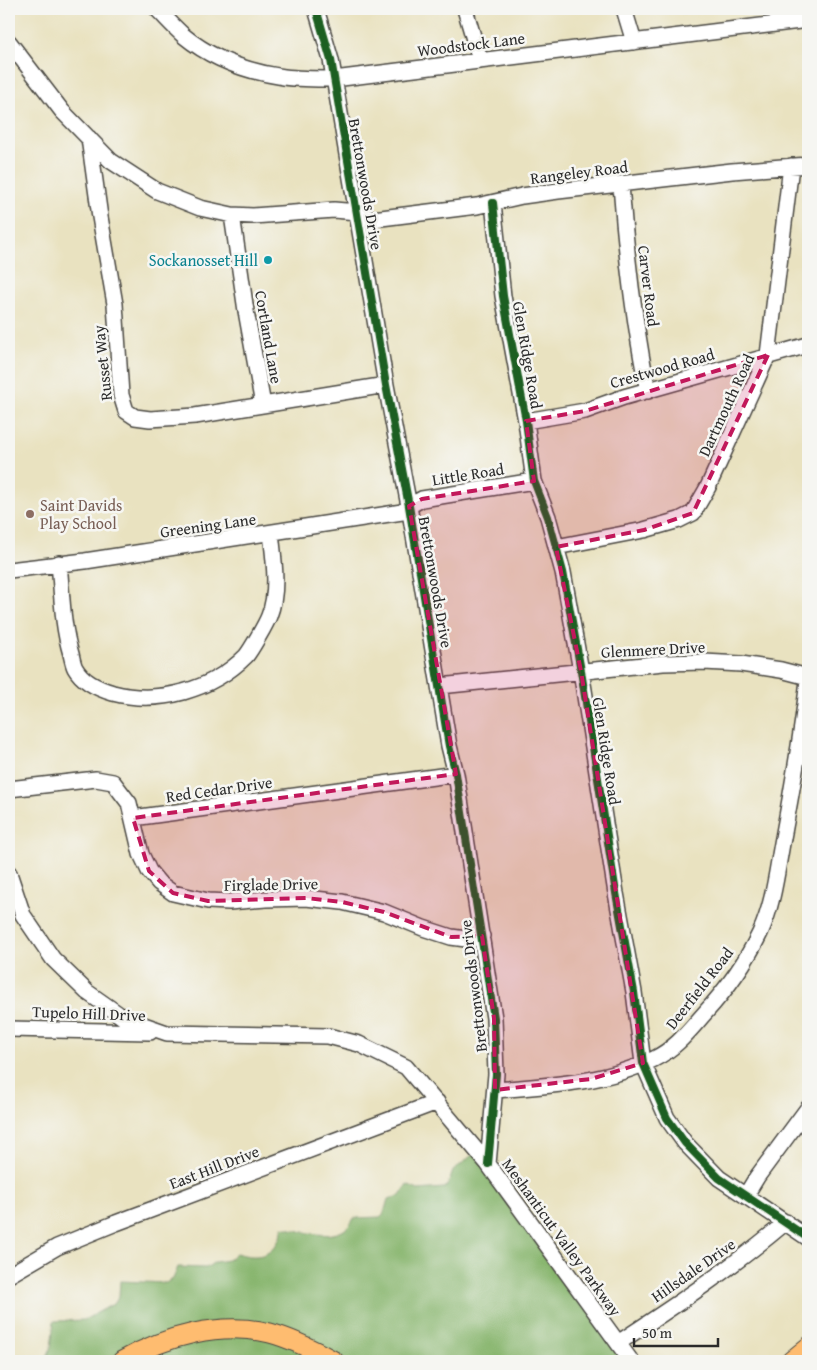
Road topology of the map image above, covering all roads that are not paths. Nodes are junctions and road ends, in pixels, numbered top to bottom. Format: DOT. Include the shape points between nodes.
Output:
graph roads {
  1 [pos="157,9"];
  2 [pos="316,9"];
  3 [pos="465,9"];
  4 [pos="624,9"];
  5 [pos="798,17"];
  6 [pos="9,42"];
  7 [pos="634,42"];
  8 [pos="480,60"];
  9 [pos="334,79"];
  10 [pos="89,138"];
  11 [pos="808,165"];
  12 [pos="791,166"];
  13 [pos="621,185"];
  14 [pos="493,203"];
  15 [pos="357,212"];
  16 [pos="232,215"];
  17 [pos="808,345"];
  18 [pos="768,356"];
  19 [pos="386,385"];
  20 [pos="648,391"];
  21 [pos="263,405"];
  22 [pos="526,421"];
  23 [pos="534,482"];
  24 [pos="409,506"];
  25 [pos="271,533"];
  26 [pos="556,547"];
  27 [pos="59,563"];
  28 [pos="9,570"];
  29 [pos="581,671"];
  30 [pos="808,679"];
  31 [pos="440,686"];
  32 [pos="456,774"];
  33 [pos="9,789"];
  34 [pos="133,818"];
  35 [pos="9,873"];
  36 [pos="482,936"];
  37 [pos="9,1029"];
  38 [pos="167,1033"];
  39 [pos="643,1063"];
  40 [pos="495,1090"];
  41 [pos="437,1102"];
  42 [pos="808,1108"];
  43 [pos="488,1164"];
  44 [pos="746,1195"];
  45 [pos="786,1222"];
  46 [pos="808,1238"];
  47 [pos="9,1275"];
  48 [pos="618,1343"];
  49 [pos="808,1347"];
  50 [pos="122,1361"];
  51 [pos="334,1361"];
  52 [pos="631,1361"];
  53 [pos="791,1361"];
  1 -- 9 [label="street, Woodstock Lane" via="184,36 235,64 285,77"];
  2 -- 9 [label="street, Brettonwoods Drive"];
  3 -- 8 [label="street"];
  4 -- 7 [label="street"];
  5 -- 7 [label="street, Woodstock Lane"];
  6 -- 10 [label="street, Rangeley Road" via="62,110"];
  7 -- 8 [label="street, Woodstock Lane"];
  8 -- 9 [label="street, Woodstock Lane"];
  9 -- 15 [label="street, Brettonwoods Drive"];
  10 -- 16 [label="street, Rangeley Road" via="111,161 157,190 200,208"];
  10 -- 21 [label="street, Russet Way" via="114,304 121,395 126,411 150,419 196,416"];
  11 -- 12 [label="street, Rangeley Road"];
  12 -- 13 [label="street, Rangeley Road"];
  12 -- 18 [label="street, Dartmouth Road"];
  13 -- 14 [label="street, Rangeley Road" via="558,191"];
  13 -- 20 [label="street, Carver Road" via="630,281"];
  14 -- 15 [label="street, Rangeley Road" via="373,219"];
  14 -- 22 [label="street, Glen Ridge Road" via="504,296"];
  15 -- 16 [label="street, Rangeley Road" via="334,210"];
  15 -- 19 [label="street, Brettonwoods Drive"];
  16 -- 21 [label="street, Cortland Lane"];
  17 -- 18 [label="street, Crestwood Road"];
  18 -- 20 [label="street, Crestwood Road"];
  18 -- 26 [label="street, Dartmouth Road" via="693,513 644,530"];
  19 -- 21 [label="street, Russet Way"];
  19 -- 24 [label="street, Brettonwoods Drive"];
  20 -- 22 [label="street, Crestwood Road" via="585,411"];
  22 -- 23 [label="street, Glen Ridge Road"];
  23 -- 24 [label="street, Little Road" via="422,499"];
  23 -- 26 [label="street, Glen Ridge Road"];
  24 -- 25 [label="street, Greening Lane" via="402,512"];
  24 -- 31 [label="street, Brettonwoods Drive"];
  25 -- 27 [label="street, Greening Lane"];
  25 -- 27 [label="street" via="276,580 269,616 247,655 216,679 190,691 155,697 122,695 99,689 75,668 68,643"];
  26 -- 29 [label="street, Glen Ridge Road"];
  27 -- 28 [label="street, Greening Lane"];
  29 -- 30 [label="street, Glenmere Drive" via="704,662 741,664"];
  29 -- 31 [label="street, Glenmere Drive"];
  29 -- 39 [label="street, Glen Ridge Road"];
  30 -- 39 [label="street, Deerfield Road" via="801,740 774,885 760,932 737,973 676,1046"];
  31 -- 32 [label="street, Brettonwoods Drive"];
  32 -- 34 [label="street, Red Cedar Drive"];
  32 -- 36 [label="street, Brettonwoods Drive"];
  33 -- 34 [label="street" via="105,780 113,782 123,794"];
  34 -- 36 [label="street, Firglade Drive" via="141,854 149,871 173,893 222,902 306,898 342,902 384,912 450,937"];
  35 -- 38 [label="street, Meshanticut Valley Parkway" via="23,915 53,959 87,992 124,1018"];
  36 -- 40 [label="street, Brettonwoods Drive" via="494,1018"];
  37 -- 38 [label="street, Tupelo Hill Drive"];
  38 -- 41 [label="street, Meshanticut Valley Parkway" via="328,1036 359,1044 406,1067"];
  39 -- 40 [label="street, Deerfield Road" via="591,1080"];
  39 -- 44 [label="street, Glen Ridge Road" via="667,1118 685,1143 719,1178"];
  40 -- 43 [label="street, Brettonwoods Drive"];
  41 -- 43 [label="street, Meshanticut Valley Parkway"];
  41 -- 47 [label="street, East Hill Drive" via="116,1223 57,1247"];
  42 -- 44 [label="street"];
  43 -- 48 [label="street, Meshanticut Valley Parkway"];
  44 -- 45 [label="street, Glen Ridge Road"];
  45 -- 46 [label="street, Glen Ridge Road"];
  45 -- 48 [label="street, Hillsdale Drive" via="703,1287"];
  48 -- 52 [label="street, Meshanticut Valley Parkway"];
  49 -- 53 [label="main road"];
  50 -- 51 [label="main road" via="177,1337 234,1329 260,1331 288,1339"];
}
